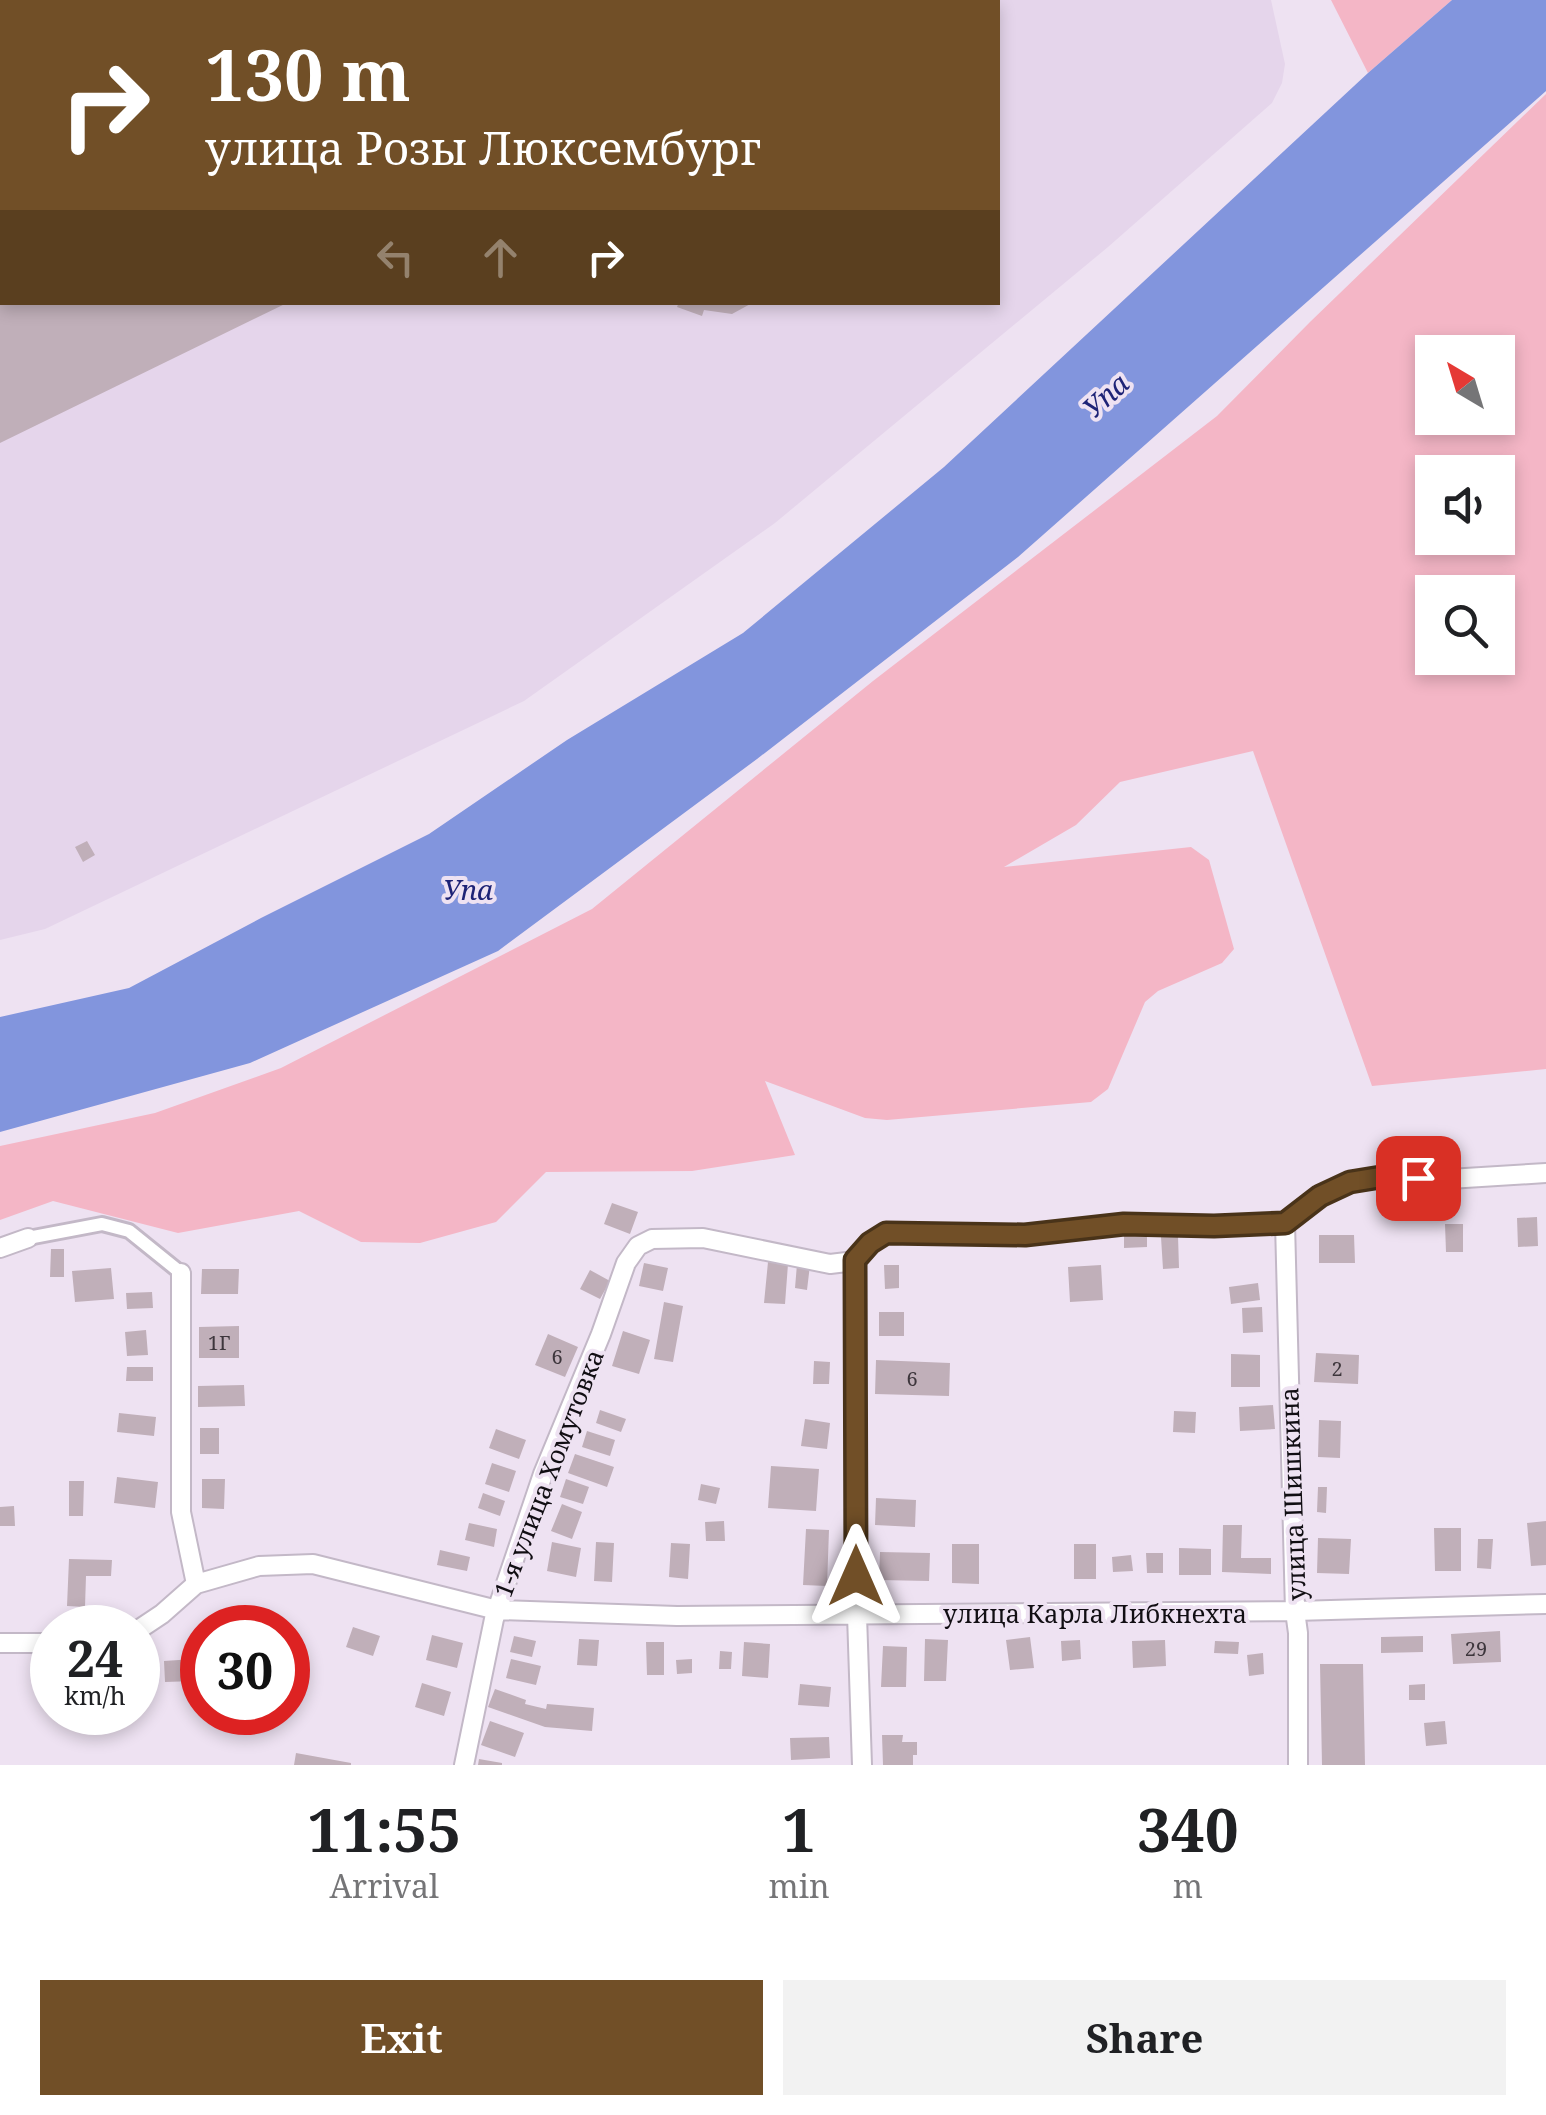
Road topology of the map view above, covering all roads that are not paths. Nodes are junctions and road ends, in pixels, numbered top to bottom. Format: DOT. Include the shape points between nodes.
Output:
graph roads {
  1 [pos="1546,1173"];
  2 [pos="1285,1223"];
  3 [pos="28,1238"];
  4 [pos="0,1248"];
  5 [pos="855,1260"];
  6 [pos="181,1274"];
  7 [pos="196,1584"];
  8 [pos="1546,1604"];
  9 [pos="497,1610"];
  10 [pos="1295,1611"];
  11 [pos="160,1615"];
  12 [pos="857,1615"];
  13 [pos="30,1643"];
  14 [pos="0,1644"];
  15 [pos="464,1765"];
  16 [pos="862,1765"];
  17 [pos="1298,1765"];
  1 -- 2 [label="street" via="1350,1182"];
  2 -- 5 [label="street" via="1124,1224 1025,1235 886,1233"];
  2 -- 10 [label="street, улица Шишкина"];
  3 -- 4 [label="street"];
  3 -- 6 [label="street" via="102,1224 129,1232"];
  5 -- 9 [label="street, 1-я улица Хомутовка" via="830,1264 703,1238 652,1239 638,1246 542,1474"];
  5 -- 12 [label="street"];
  6 -- 7 [label="street" via="181,1512"];
  7 -- 9 [label="street, улица Карла Либкнехта" via="258,1566 313,1564"];
  7 -- 11 [label="street"];
  8 -- 10 [label="street, улица Карла Либкнехта"];
  9 -- 12 [label="street, улица Карла Либкнехта"];
  9 -- 15 [label="street, 1-я улица Хомутовка"];
  10 -- 12 [label="street, улица Карла Либкнехта"];
  10 -- 17 [label="street, улица Шишкина"];
  12 -- 16 [label="street"];
  13 -- 14 [label="street"];
}
